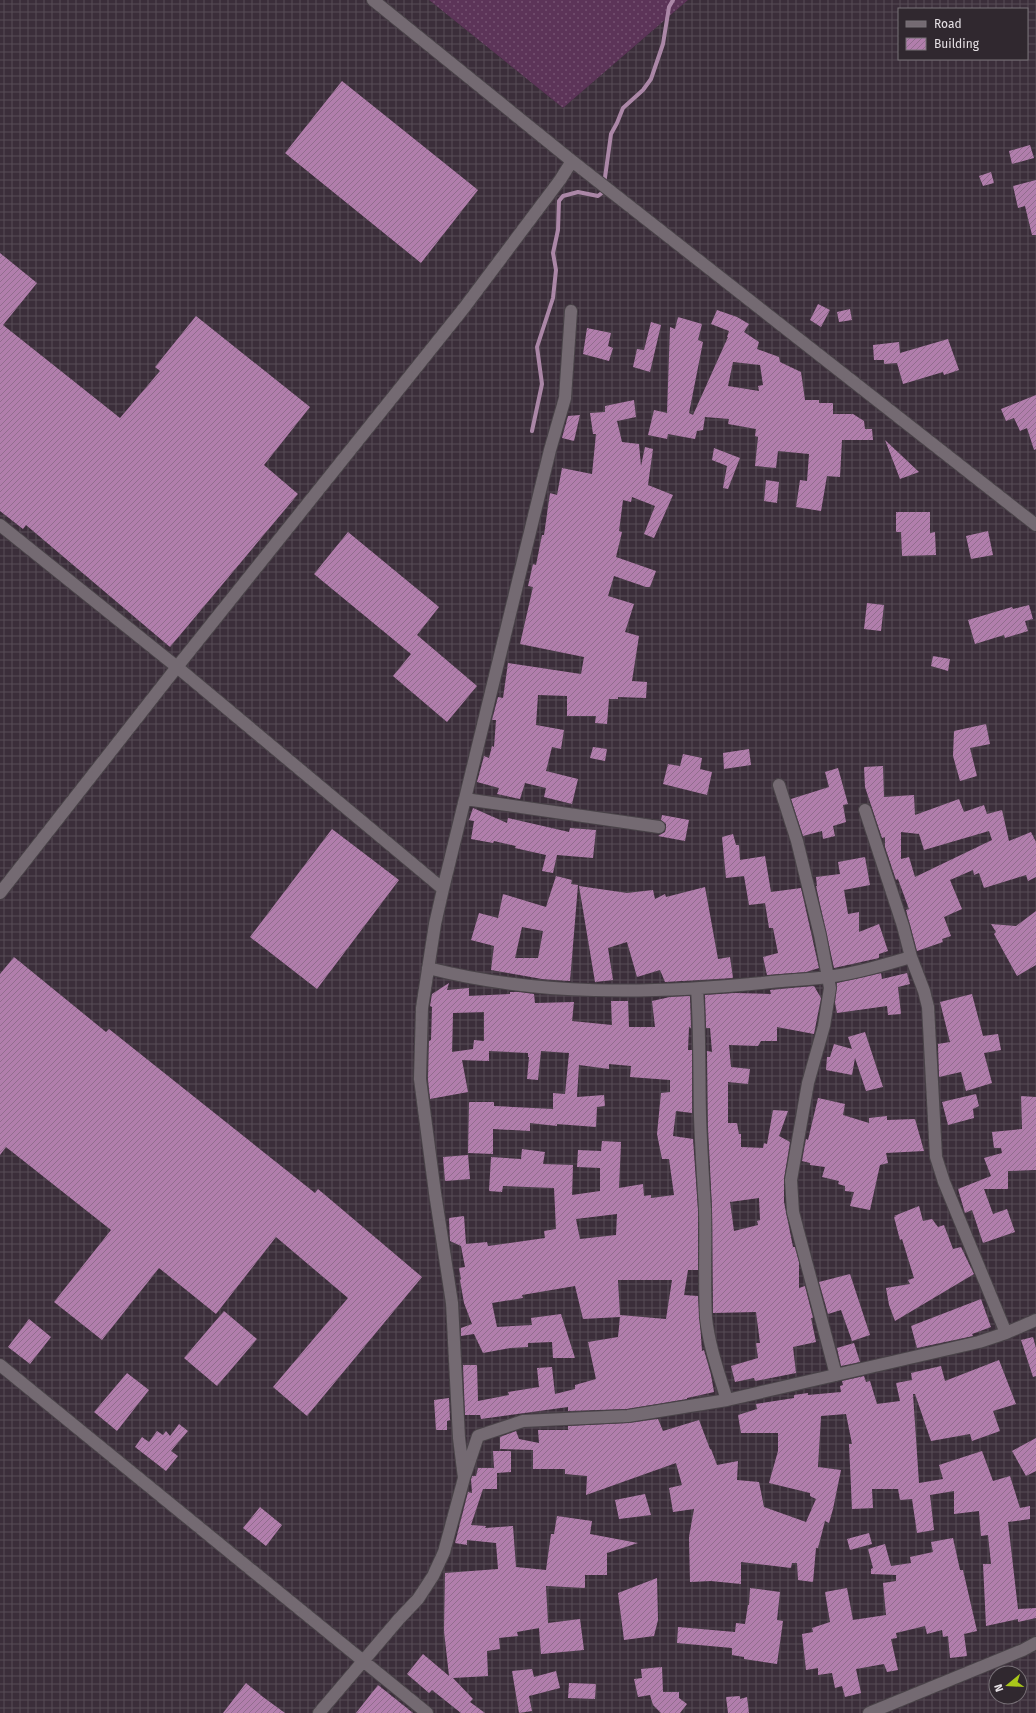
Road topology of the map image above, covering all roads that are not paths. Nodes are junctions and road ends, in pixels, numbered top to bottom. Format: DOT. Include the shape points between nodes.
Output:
graph roads {
  1 [pos="373,0"];
  2 [pos="572,161"];
  3 [pos="571,310"];
  4 [pos="0,525"];
  5 [pos="1036,525"];
  6 [pos="177,667"];
  7 [pos="778,785"];
  8 [pos="465,799"];
  9 [pos="864,810"];
  10 [pos="659,827"];
  11 [pos="443,889"];
  12 [pos="0,893"];
  13 [pos="911,957"];
  14 [pos="428,968"];
  15 [pos="827,977"];
  16 [pos="698,989"];
  17 [pos="1036,1320"];
  18 [pos="1006,1333"];
  19 [pos="0,1365"];
  20 [pos="836,1375"];
  21 [pos="727,1400"];
  22 [pos="464,1478"];
  23 [pos="1036,1643"];
  24 [pos="363,1661"];
  25 [pos="319,1713"];
  26 [pos="427,1713"];
  27 [pos="869,1713"];
  1 -- 2 [label="street"];
  2 -- 5 [label="street"];
  2 -- 6 [label="street" via="464,308"];
  3 -- 8 [label="street" via="565,398"];
  4 -- 6 [label="street"];
  6 -- 11 [label="street"];
  6 -- 12 [label="street"];
  7 -- 15 [label="street" via="797,841 820,935"];
  8 -- 10 [label="street"];
  8 -- 11 [label="street"];
  9 -- 13 [label="street"];
  11 -- 14 [label="street"];
  13 -- 15 [label="street"];
  13 -- 18 [label="street" via="928,1007 936,1157"];
  14 -- 16 [label="street" via="460,977 581,990"];
  14 -- 22 [label="street" via="422,1008 420,1079 452,1303 459,1438"];
  15 -- 16 [label="street"];
  15 -- 20 [label="street" via="830,988 824,1026 808,1083 790,1180 794,1212"];
  16 -- 21 [label="street" via="706,1320"];
  17 -- 18 [label="street"];
  18 -- 20 [label="street" via="979,1342"];
  19 -- 24 [label="street"];
  20 -- 21 [label="street"];
  21 -- 22 [label="street" via="628,1416 524,1421 478,1436"];
  22 -- 24 [label="street" via="444,1552 433,1576 418,1598"];
  23 -- 27 [label="street"];
  24 -- 25 [label="street"];
  24 -- 26 [label="street"];
}
